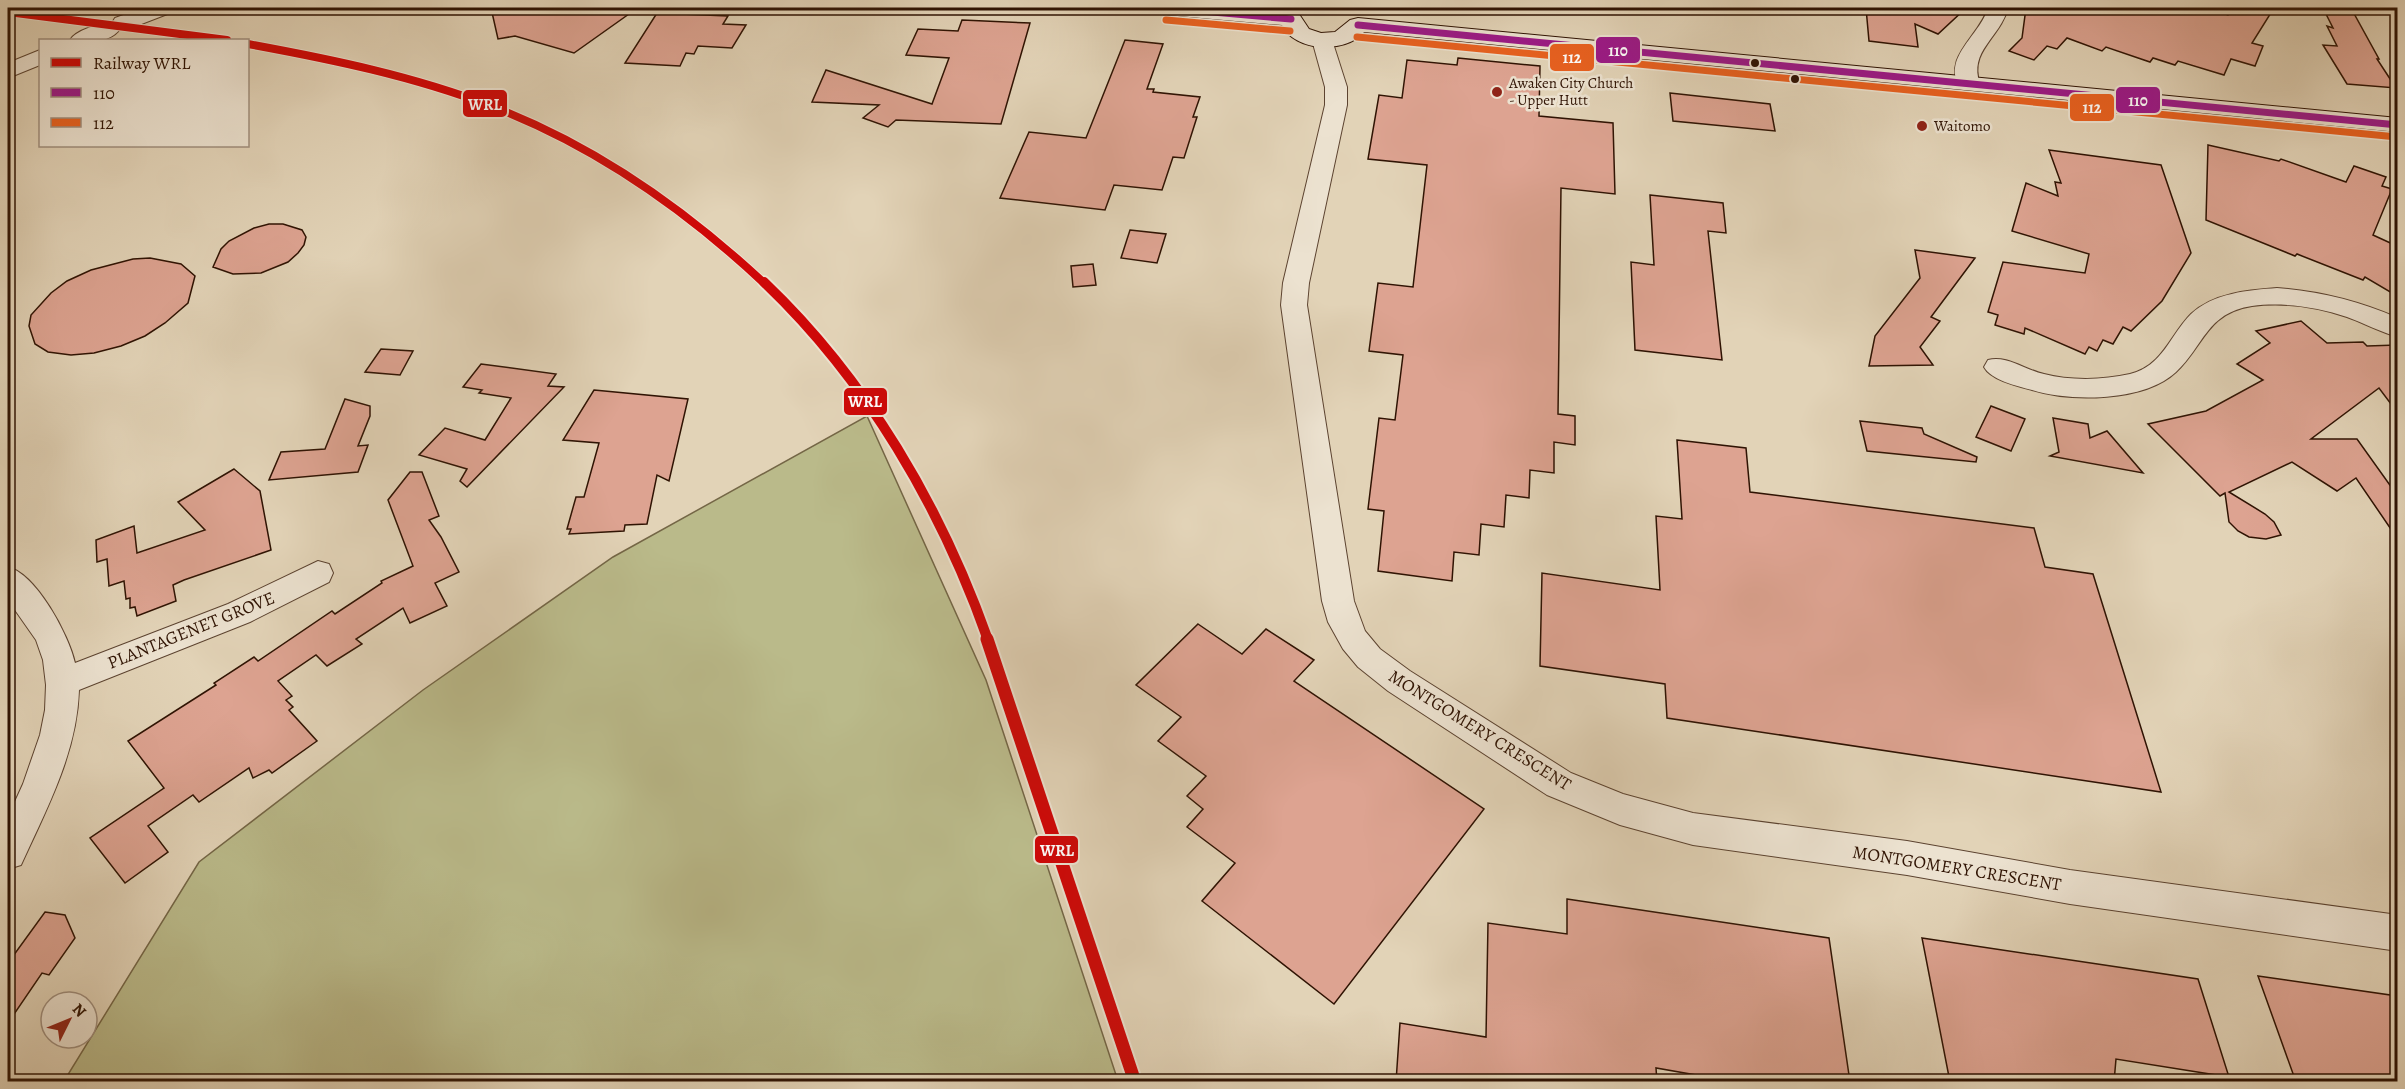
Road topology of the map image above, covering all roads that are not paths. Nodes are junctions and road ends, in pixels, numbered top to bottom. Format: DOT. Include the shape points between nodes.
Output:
graph roads {
  1 [pos="160,8"];
  2 [pos="1167,8"];
  3 [pos="1998,8"];
  4 [pos="1297,13"];
  5 [pos="84,39"];
  6 [pos="1322,40"];
  7 [pos="39,57"];
  8 [pos="8,71"];
  9 [pos="1969,84"];
  10 [pos="2397,125"];
  11 [pos="2397,328"];
  12 [pos="1997,367"];
  13 [pos="318,573"];
  14 [pos="8,579"];
  15 [pos="62,682"];
  16 [pos="8,853"];
  17 [pos="2397,933"];
  1 -- 5 [label="main road"];
  2 -- 4 [label="main road"];
  3 -- 9 [label="street" via="1989,30 1966,61"];
  4 -- 6 [label="main road" via="1296,31"];
  6 -- 9 [label="main road" via="1347,36 1352,17"];
  6 -- 17 [label="street, MONTGOMERY CRESCENT" via="1336,87 1336,105 1294,305 1338,601 1344,622 1369,658 1439,709 1559,784 1655,820 2070,887"];
  7 -- 8 [label="main road"];
  9 -- 10 [label="main road"];
  11 -- 12 [label="street" via="2354,309 2327,303 2252,298 2229,303 2207,315 2158,373 2134,381 2108,387 2040,383"];
  13 -- 15 [label="street, PLANTAGENET GROVE" via="239,613"];
  14 -- 15 [label="street" via="35,611 53,644"];
  15 -- 16 [label="street" via="62,713 44,775"];
}
